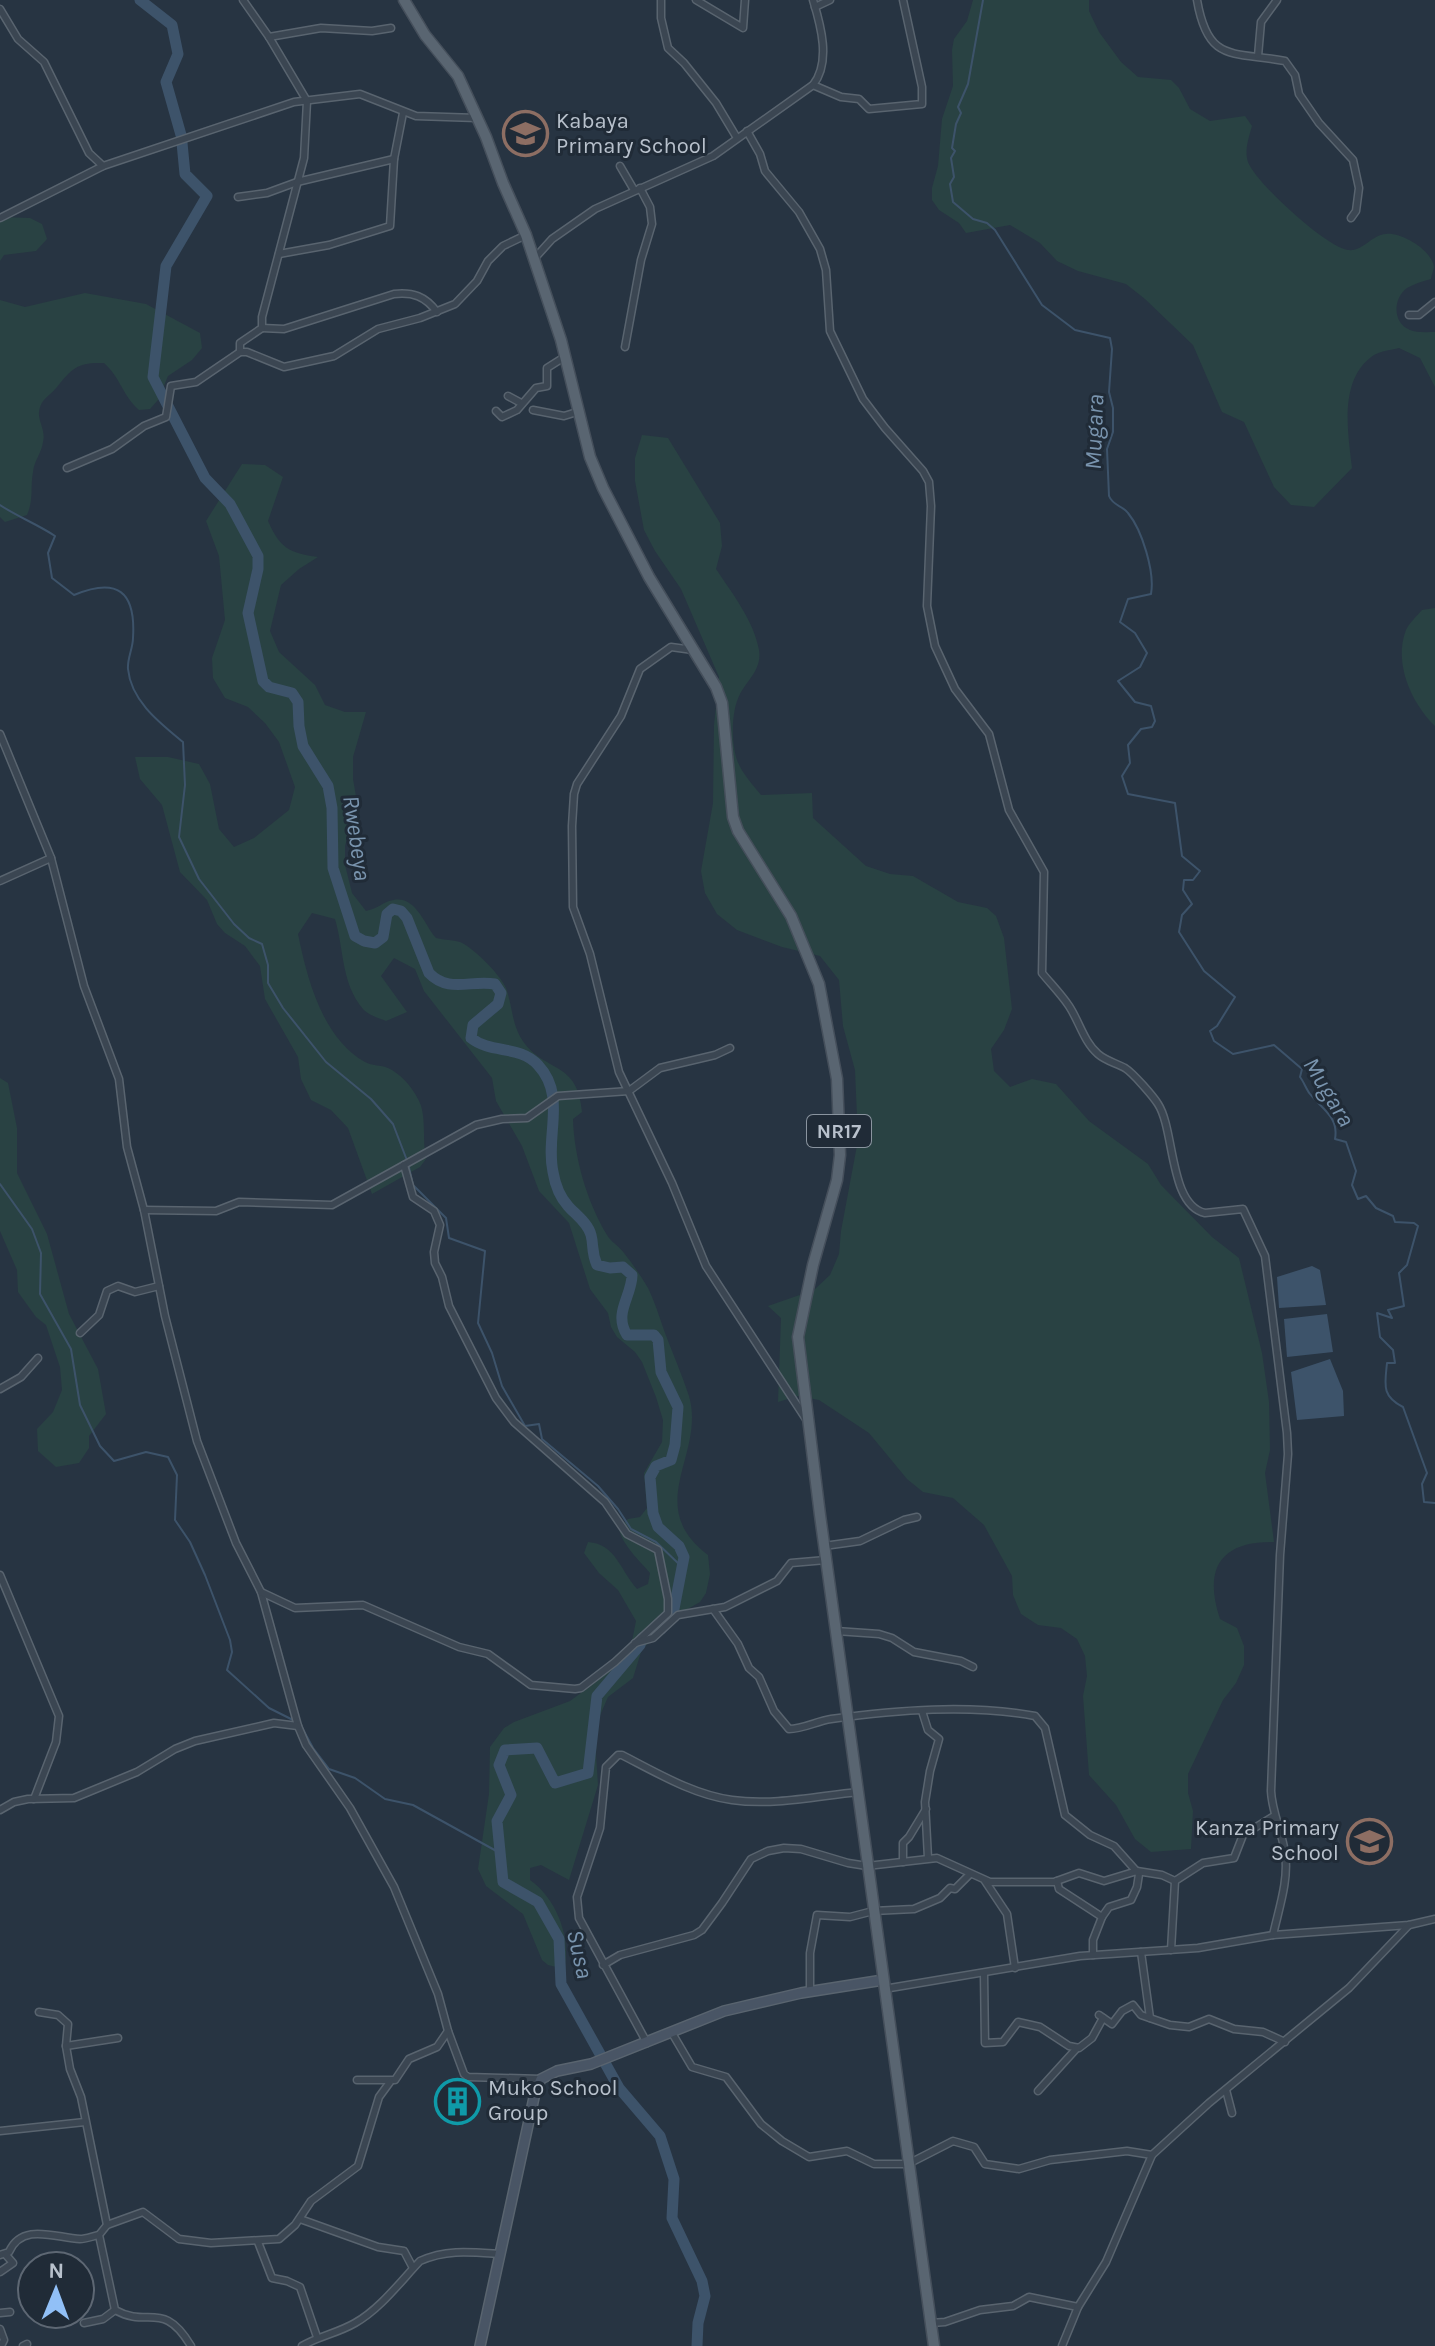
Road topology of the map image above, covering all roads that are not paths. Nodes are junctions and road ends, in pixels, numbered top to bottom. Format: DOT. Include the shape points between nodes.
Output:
graph roads {
  1 [pos="243,0"];
  2 [pos="404,0"];
  3 [pos="661,0"];
  4 [pos="696,0"];
  5 [pos="745,0"];
  6 [pos="830,0"];
  7 [pos="903,0"];
  8 [pos="1197,0"];
  9 [pos="1277,0"];
  10 [pos="814,3"];
  11 [pos="0,9"];
  12 [pos="391,28"];
  13 [pos="269,37"];
  14 [pos="1258,56"];
  15 [pos="813,85"];
  16 [pos="307,101"];
  17 [pos="403,113"];
  18 [pos="477,118"];
  19 [pos="747,131"];
  20 [pos="737,138"];
  21 [pos="394,159"];
  22 [pos="103,166"];
  23 [pos="620,166"];
  24 [pos="297,182"];
  25 [pos="637,189"];
  26 [pos="238,197"];
  27 [pos="0,218"];
  28 [pos="1351,218"];
  29 [pos="526,235"];
  30 [pos="279,254"];
  31 [pos="533,260"];
  32 [pos="1435,302"];
  33 [pos="437,312"];
  34 [pos="1409,315"];
  35 [pos="262,328"];
  36 [pos="625,347"];
  37 [pos="240,352"];
  38 [pos="566,356"];
  39 [pos="508,396"];
  40 [pos="521,403"];
  41 [pos="533,410"];
  42 [pos="496,411"];
  43 [pos="580,411"];
  44 [pos="67,468"];
  45 [pos="693,650"];
  46 [pos="0,734"];
  47 [pos="51,858"];
  48 [pos="0,881"];
  49 [pos="730,1048"];
  50 [pos="629,1091"];
  51 [pos="404,1165"];
  52 [pos="144,1210"];
  53 [pos="159,1286"];
  54 [pos="80,1333"];
  55 [pos="38,1358"];
  56 [pos="0,1389"];
  57 [pos="808,1422"];
  58 [pos="917,1517"];
  59 [pos="824,1546"];
  60 [pos="826,1560"];
  61 [pos="0,1575"];
  62 [pos="261,1592"];
  63 [pos="713,1609"];
  64 [pos="836,1631"];
  65 [pos="635,1643"];
  66 [pos="973,1667"];
  67 [pos="922,1711"];
  68 [pos="848,1717"];
  69 [pos="297,1722"];
  70 [pos="858,1792"];
  71 [pos="34,1799"];
  72 [pos="926,1809"];
  73 [pos="0,1810"];
  74 [pos="1274,1816"];
  75 [pos="928,1858"];
  76 [pos="903,1862"];
  77 [pos="867,1866"];
  78 [pos="1137,1871"];
  79 [pos="970,1874"];
  80 [pos="985,1881"];
  81 [pos="1057,1881"];
  82 [pos="1175,1881"];
  83 [pos="873,1911"];
  84 [pos="1102,1917"];
  85 [pos="1435,1919"];
  86 [pos="1409,1925"];
  87 [pos="1273,1935"];
  88 [pos="1171,1950"];
  89 [pos="1141,1952"];
  90 [pos="1093,1955"];
  91 [pos="603,1965"];
  92 [pos="1015,1968"];
  93 [pos="984,1974"];
  94 [pos="883,1984"];
  95 [pos="810,1991"];
  96 [pos="39,2012"];
  97 [pos="1150,2018"];
  98 [pos="448,2031"];
  99 [pos="672,2033"];
  100 [pos="118,2038"];
  101 [pos="1285,2042"];
  102 [pos="647,2043"];
  103 [pos="66,2046"];
  104 [pos="1077,2048"];
  105 [pos="541,2079"];
  106 [pos="357,2080"];
  107 [pos="390,2082"];
  108 [pos="1226,2090"];
  109 [pos="1038,2091"];
  110 [pos="1232,2113"];
  111 [pos="85,2122"];
  112 [pos="0,2131"];
  113 [pos="1152,2155"];
  114 [pos="908,2164"];
  115 [pos="300,2219"];
  116 [pos="107,2225"];
  117 [pos="99,2235"];
  118 [pos="258,2242"];
  119 [pos="499,2254"];
  120 [pos="3,2255"];
  121 [pos="413,2268"];
  122 [pos="0,2272"];
  123 [pos="1078,2307"];
  124 [pos="115,2310"];
  125 [pos="10,2312"];
  126 [pos="0,2313"];
  127 [pos="96,2320"];
  128 [pos="931,2323"];
  129 [pos="0,2329"];
  130 [pos="317,2337"];
  131 [pos="1,2346"];
  132 [pos="191,2346"];
  133 [pos="302,2346"];
  134 [pos="480,2346"];
  135 [pos="934,2346"];
  136 [pos="1062,2346"];
  1 -- 13 [label="street"];
  2 -- 18 [label="main road, NR17" via="458,76"];
  3 -- 20 [label="street" via="668,48 716,103"];
  4 -- 5 [label="street" via="743,28"];
  6 -- 10 [label="street"];
  7 -- 15 [label="street" via="922,104 869,109 859,99"];
  8 -- 14 [label="street" via="1215,45 1225,53"];
  9 -- 14 [label="street" via="1261,22"];
  10 -- 15 [label="street" via="824,55"];
  11 -- 22 [label="street" via="18,39 44,62 89,153"];
  12 -- 13 [label="street" via="321,28"];
  13 -- 16 [label="street"];
  14 -- 28 [label="street" via="1285,61 1299,94 1353,160 1359,188"];
  15 -- 19 [label="street"];
  16 -- 17 [label="street" via="360,94"];
  16 -- 22 [label="street"];
  16 -- 24 [label="street" via="307,137"];
  17 -- 18 [label="street"];
  17 -- 21 [label="street"];
  18 -- 29 [label="main road, NR17"];
  19 -- 20 [label="street"];
  19 -- 74 [label="street" via="765,171 799,212 820,249 830,331 863,399 929,482 927,596 935,646 955,689 989,734 1009,810 1044,872 1042,973 1068,1004 1093,1050 1129,1071 1159,1105 1175,1175 1193,1206 1205,1213 1243,1209 1265,1256 1288,1454 1272,1749"];
  20 -- 25 [label="street" via="703,161"];
  21 -- 24 [label="street"];
  21 -- 30 [label="street" via="390,226"];
  22 -- 27 [label="street"];
  23 -- 25 [label="street"];
  24 -- 26 [label="street"];
  24 -- 30 [label="street"];
  25 -- 31 [label="street" via="566,228"];
  25 -- 36 [label="street" via="650,207 652,224"];
  29 -- 31 [label="main road, NR17"];
  29 -- 33 [label="street" via="503,246 466,293"];
  30 -- 35 [label="street"];
  31 -- 38 [label="main road, NR17"];
  32 -- 34 [label="street" via="1419,315"];
  33 -- 35 [label="street" via="423,298 394,294 284,329"];
  33 -- 37 [label="street" via="378,329 334,356 311,362 284,367"];
  35 -- 37 [label="street" via="240,343"];
  37 -- 44 [label="street" via="196,382 171,386 166,417"];
  38 -- 40 [label="street" via="547,368 547,386 536,388"];
  38 -- 43 [label="main road, NR17"];
  39 -- 40 [label="street"];
  40 -- 42 [label="street" via="502,417"];
  41 -- 43 [label="street" via="564,416"];
  43 -- 45 [label="main road, NR17" via="603,488"];
  45 -- 50 [label="street" via="671,647 640,669 625,708 574,794 573,907 619,1072"];
  45 -- 57 [label="main road, NR17" via="722,703 733,817 791,916 819,984 837,1079 837,1180 798,1337"];
  46 -- 47 [label="street"];
  47 -- 48 [label="street"];
  47 -- 52 [label="street" via="84,986 119,1079 127,1147"];
  49 -- 50 [label="street" via="660,1068"];
  50 -- 51 [label="street" via="558,1096 527,1118 476,1125"];
  50 -- 57 [label="street" via="706,1266"];
  51 -- 52 [label="street" via="329,1206 239,1202 216,1211"];
  51 -- 65 [label="street" via="413,1197 434,1211 440,1225 435,1263 449,1306 488,1387 514,1422 605,1502 627,1534 658,1550 668,1613"];
  52 -- 53 [label="street"];
  53 -- 54 [label="street" via="135,1292 118,1286 105,1292 99,1315"];
  53 -- 62 [label="street" via="197,1441"];
  55 -- 56 [label="street"];
  57 -- 59 [label="main road, NR17"];
  58 -- 59 [label="street" via="860,1541"];
  59 -- 60 [label="main road, NR17"];
  60 -- 63 [label="street" via="791,1563 777,1581"];
  60 -- 64 [label="main road, NR17"];
  61 -- 71 [label="street" via="59,1716 56,1742"];
  62 -- 65 [label="street" via="295,1608 363,1605 459,1647 488,1654 531,1685 581,1688"];
  62 -- 69 [label="street"];
  63 -- 65 [label="street" via="678,1615 653,1638"];
  63 -- 68 [label="street" via="789,1729"];
  64 -- 66 [label="street" via="879,1634 914,1652"];
  64 -- 68 [label="main road, NR17"];
  67 -- 68 [label="street"];
  67 -- 72 [label="street" via="928,1730 939,1739"];
  67 -- 78 [label="street" via="990,1709 1041,1720 1065,1815 1114,1846"];
  68 -- 70 [label="main road, NR17"];
  69 -- 71 [label="street" via="195,1741 74,1798"];
  69 -- 98 [label="street" via="394,1887"];
  70 -- 77 [label="main road, NR17"];
  70 -- 91 [label="street" via="732,1800 618,1755 606,1767 600,1828 577,1897 579,1918"];
  71 -- 73 [label="street"];
  72 -- 75 [label="street"];
  72 -- 76 [label="street" via="903,1843"];
  74 -- 82 [label="street" via="1243,1835 1234,1858 1203,1863"];
  74 -- 87 [label="street" via="1286,1873"];
  75 -- 76 [label="street"];
  75 -- 79 [label="street"];
  76 -- 77 [label="street"];
  77 -- 83 [label="main road, NR17"];
  77 -- 91 [label="street" via="801,1849 768,1851 751,1859 694,1935 620,1955"];
  78 -- 81 [label="street" via="1104,1881 1079,1873"];
  78 -- 82 [label="street"];
  78 -- 84 [label="street" via="1135,1896 1109,1907"];
  79 -- 80 [label="street"];
  79 -- 83 [label="street" via="955,1889 914,1909"];
  80 -- 81 [label="street"];
  80 -- 92 [label="street" via="1007,1914"];
  81 -- 84 [label="street" via="1059,1889"];
  82 -- 88 [label="street"];
  83 -- 94 [label="main road, NR17"];
  83 -- 95 [label="street" via="850,1917 817,1915"];
  84 -- 90 [label="street"];
  85 -- 86 [label="street"];
  86 -- 87 [label="street"];
  86 -- 101 [label="street" via="1349,1988"];
  87 -- 88 [label="street"];
  88 -- 89 [label="street"];
  89 -- 90 [label="street"];
  89 -- 97 [label="street"];
  90 -- 92 [label="street"];
  91 -- 102 [label="street"];
  92 -- 93 [label="street"];
  93 -- 94 [label="street"];
  93 -- 104 [label="street" via="985,2043 1003,2042 1018,2022 1040,2027"];
  94 -- 95 [label="main road"];
  94 -- 114 [label="main road, NR17"];
  95 -- 99 [label="main road" via="724,2011"];
  96 -- 103 [label="street" via="66,2020"];
  97 -- 101 [label="street" via="1185,2027 1212,2020"];
  97 -- 104 [label="street" via="1133,2005 1112,2024 1101,2017 1092,2038"];
  98 -- 105 [label="street" via="466,2076"];
  98 -- 107 [label="street" via="437,2047 409,2059"];
  99 -- 102 [label="main road"];
  99 -- 114 [label="street" via="692,2067 726,2077 761,2124 809,2157 847,2151 874,2164"];
  100 -- 103 [label="street"];
  101 -- 108 [label="street"];
  102 -- 105 [label="main road"];
  103 -- 111 [label="street"];
  104 -- 109 [label="street"];
  105 -- 119 [label="main road"];
  106 -- 107 [label="street"];
  107 -- 115 [label="street" via="379,2097 358,2166 311,2201"];
  108 -- 110 [label="street"];
  108 -- 113 [label="street"];
  111 -- 112 [label="street"];
  111 -- 116 [label="street"];
  113 -- 114 [label="street" via="1084,2155 1019,2169 985,2164 974,2147 953,2141"];
  113 -- 123 [label="street" via="1106,2262"];
  114 -- 128 [label="main road, NR17"];
  115 -- 118 [label="street" via="279,2239"];
  115 -- 121 [label="street" via="404,2251"];
  116 -- 117 [label="street"];
  116 -- 118 [label="street" via="143,2212 177,2239"];
  117 -- 120 [label="street" via="79,2239 30,2234"];
  117 -- 124 [label="street"];
  118 -- 130 [label="street" via="272,2278 300,2287"];
  119 -- 121 [label="street" via="451,2252 431,2256"];
  119 -- 134 [label="main road"];
  120 -- 122 [label="street" via="13,2263"];
  121 -- 130 [label="street" via="368,2315"];
  123 -- 128 [label="street" via="1029,2297 1013,2306"];
  123 -- 136 [label="street"];
  124 -- 127 [label="street"];
  124 -- 132 [label="street" via="162,2316"];
  125 -- 126 [label="street"];
  128 -- 135 [label="main road, NR17"];
  129 -- 131 [label="street"];
  130 -- 133 [label="street"];
}
